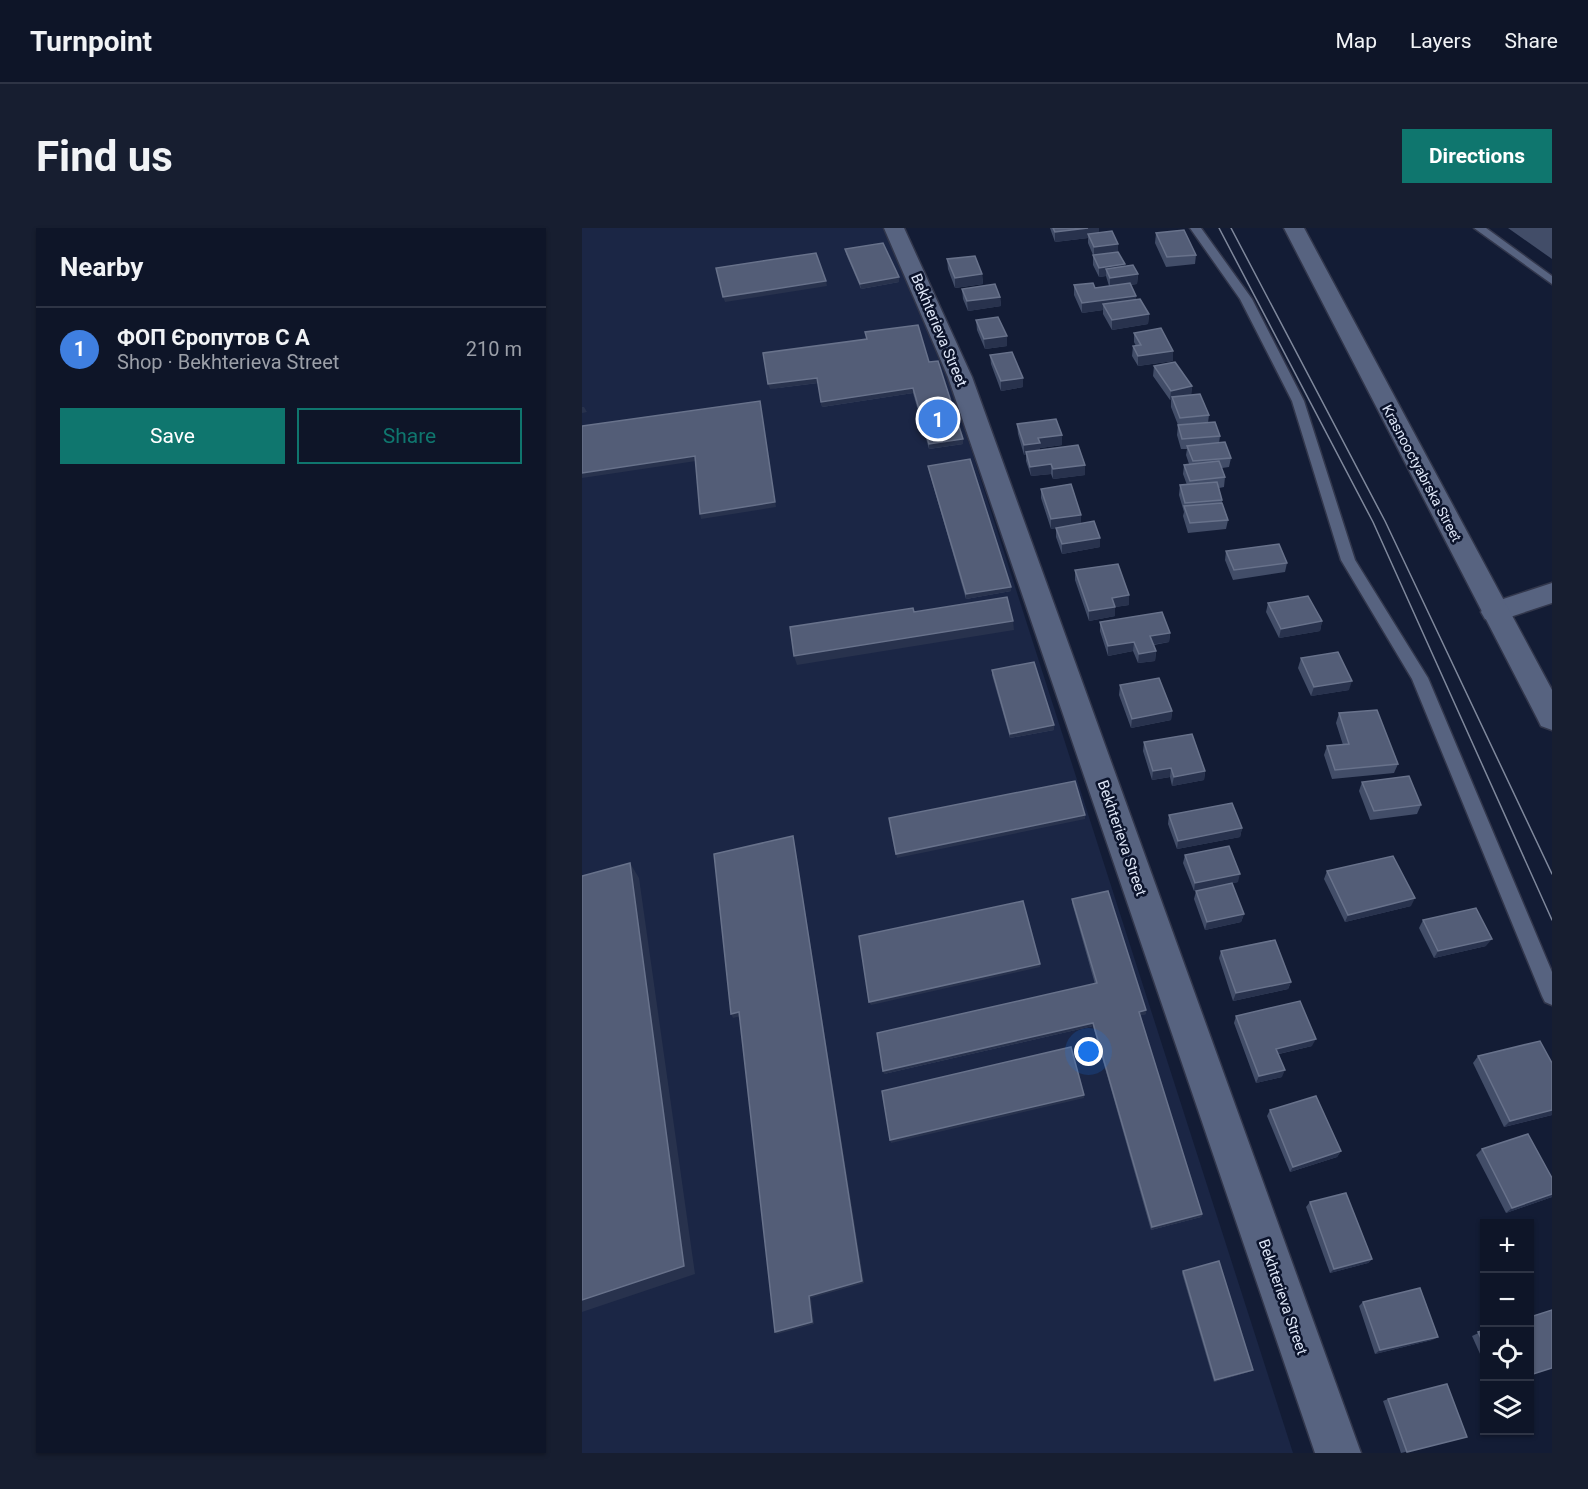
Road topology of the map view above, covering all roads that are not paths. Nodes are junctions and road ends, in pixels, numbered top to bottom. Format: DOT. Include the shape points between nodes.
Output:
graph roads {
  1 [pos="894,228"];
  2 [pos="1195,228"];
  3 [pos="1294,228"];
  4 [pos="1479,228"];
  5 [pos="1552,281"];
  6 [pos="1552,593"];
  7 [pos="1495,612"];
  8 [pos="1552,718"];
  9 [pos="1552,996"];
  10 [pos="1338,1453"];
  1 -- 10 [label="street, Bekhterieva Street" via="960,376"];
  2 -- 9 [label="lane" via="1246,299 1298,400 1348,560 1420,678"];
  3 -- 7 [label="street, Krasnooctyabrska Street"];
  4 -- 5 [label="lane"];
  6 -- 7 [label="street"];
  7 -- 8 [label="street, Krasnooctyabrska Street"];
}
